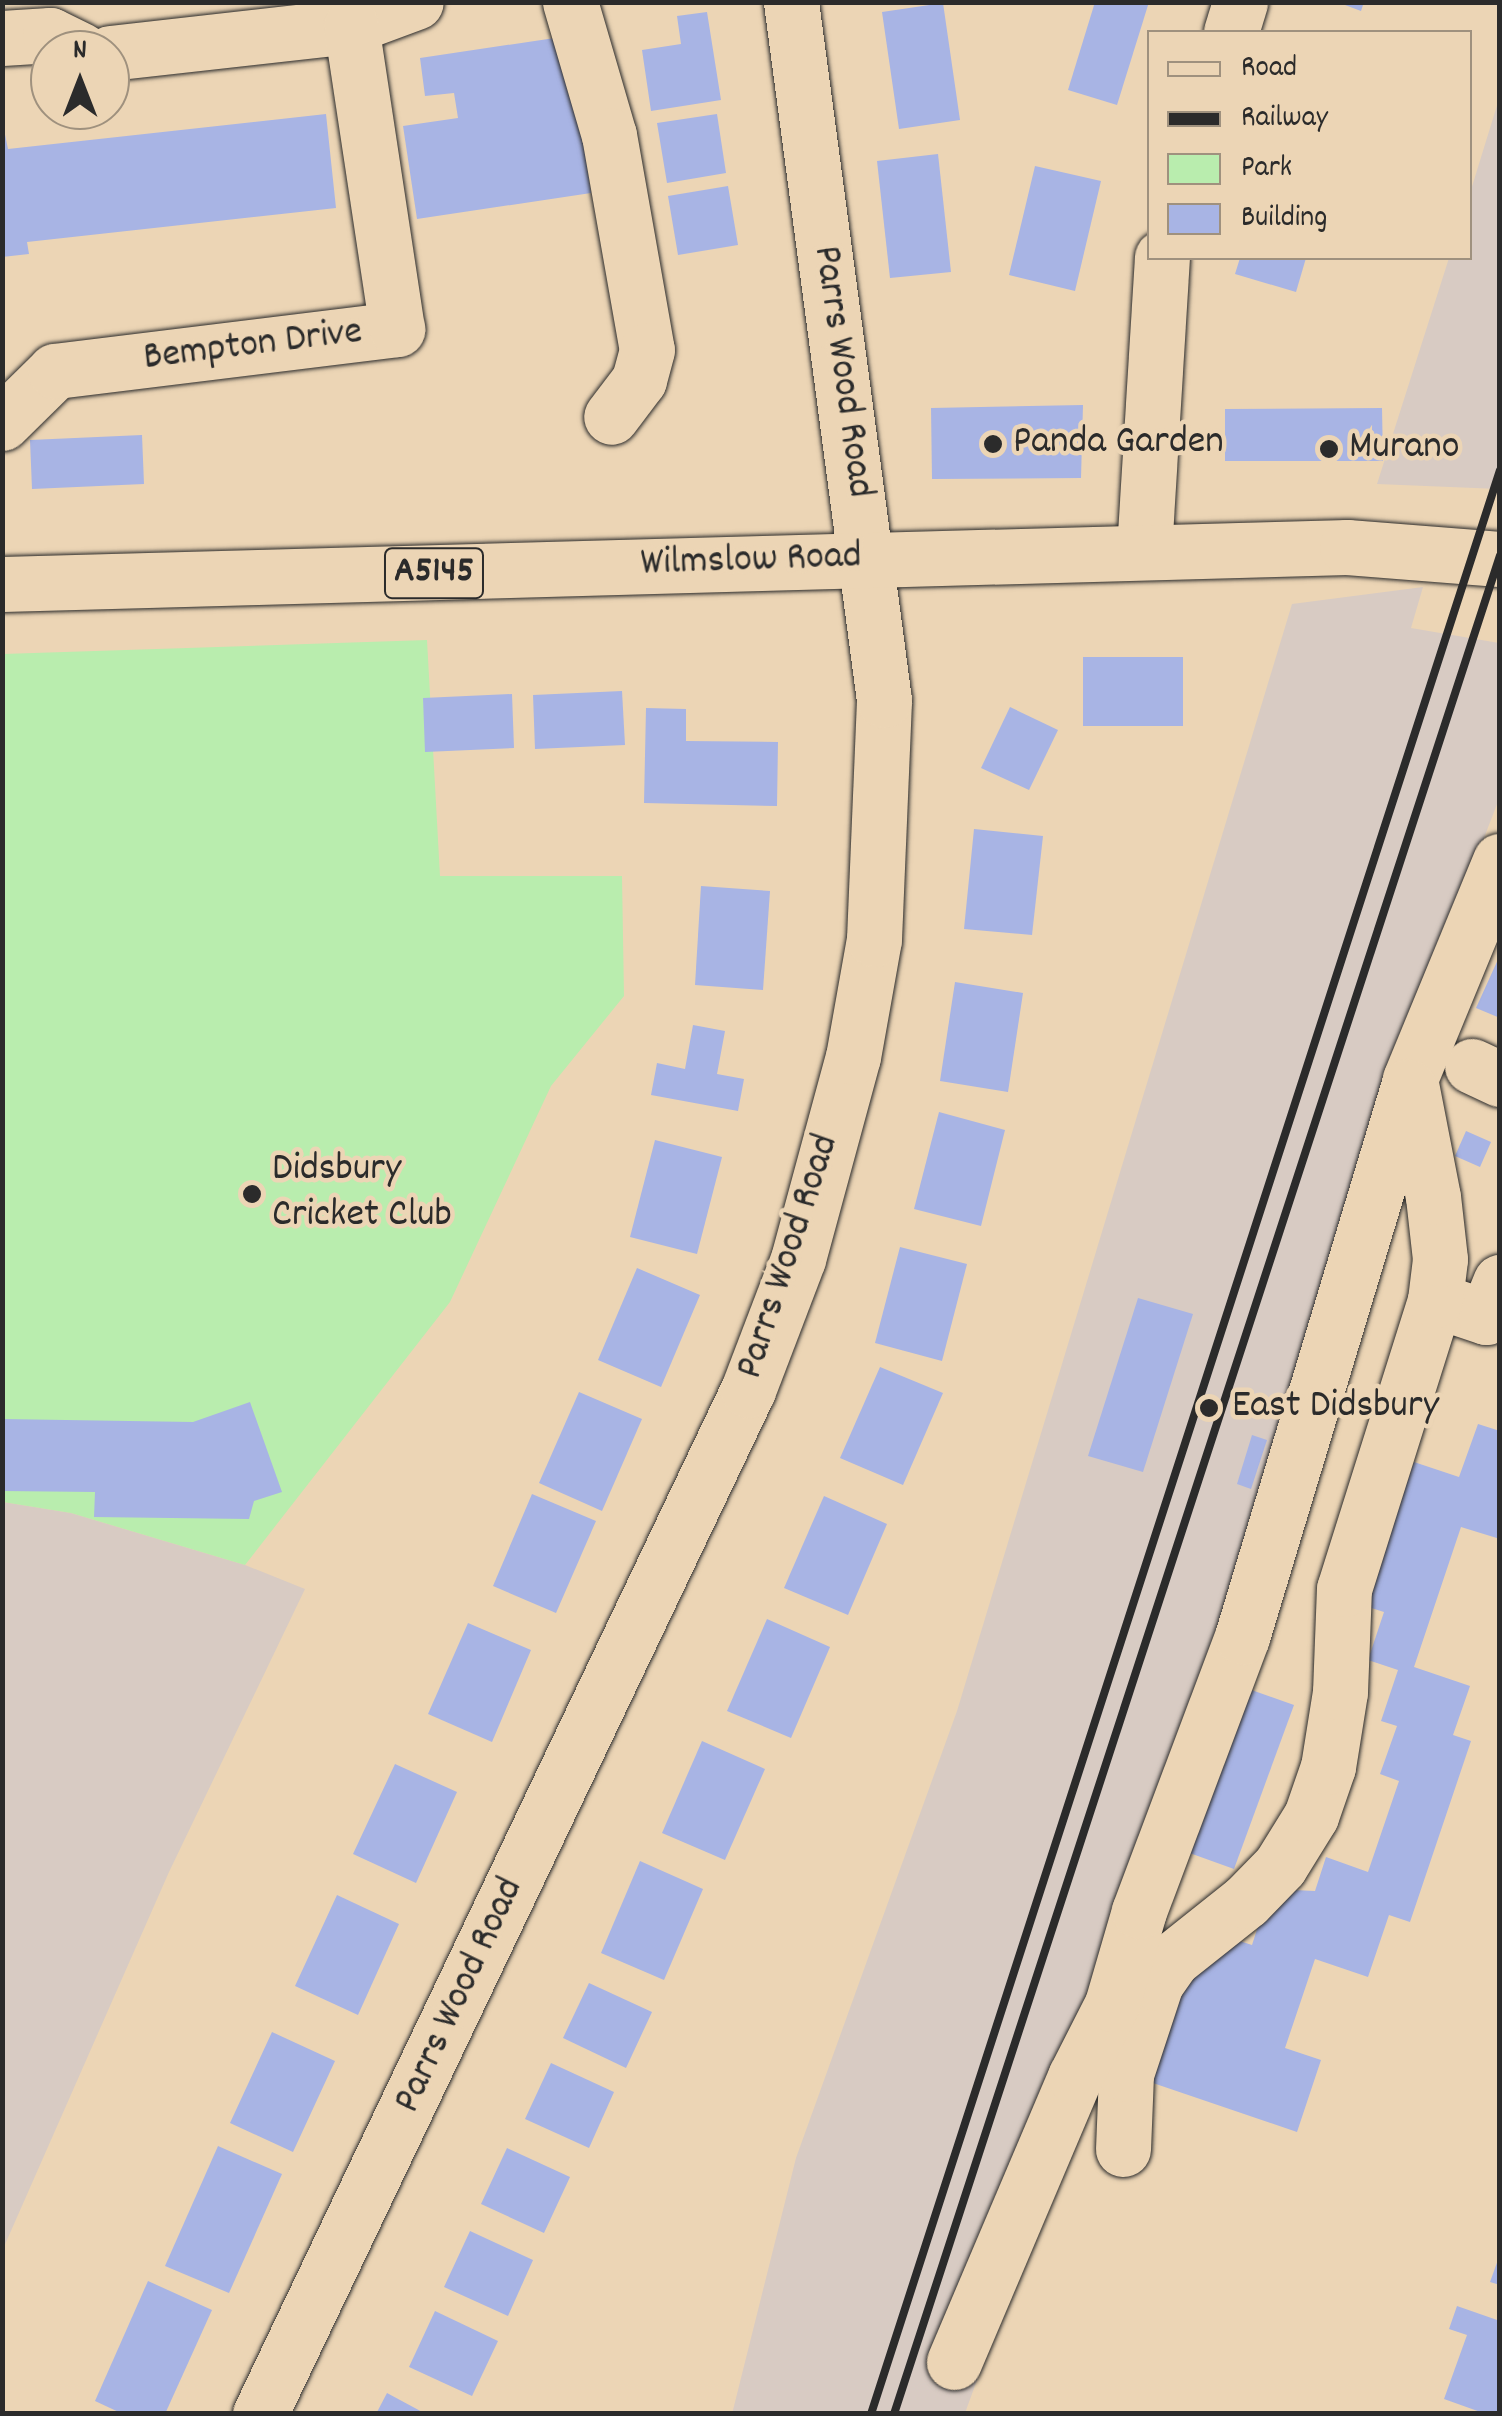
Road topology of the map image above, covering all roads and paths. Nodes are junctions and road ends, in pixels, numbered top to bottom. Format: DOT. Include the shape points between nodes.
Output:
graph roads {
  1 [pos="416,2"];
  2 [pos="570,2"];
  3 [pos="791,2"];
  4 [pos="1240,2"];
  5 [pos="351,26"];
  6 [pos="1231,30"];
  7 [pos="30,36"];
  8 [pos="2,38"];
  9 [pos="130,50"];
  10 [pos="1162,260"];
  11 [pos="611,417"];
  12 [pos="2,422"];
  13 [pos="1144,551"];
  14 [pos="866,559"];
  15 [pos="1500,559"];
  16 [pos="2,584"];
  17 [pos="1500,861"];
  18 [pos="1410,1079"];
  19 [pos="1500,1282"];
  20 [pos="1435,1300"];
  21 [pos="1123,2149"];
  22 [pos="954,2362"];
  23 [pos="260,2414"];
  1 -- 5 [label="street"];
  2 -- 11 [label="street" via="609,135 647,350 639,380"];
  3 -- 14 [label="street, Parrs Wood Road"];
  4 -- 6 [label="street"];
  5 -- 9 [label="street"];
  5 -- 12 [label="street, Bempton Drive" via="397,329 54,371"];
  7 -- 8 [label="street"];
  10 -- 13 [label="street"];
  13 -- 14 [label="street, Wilmslow Road / A5145"];
  13 -- 15 [label="street, Wilmslow Road / A5145" via="1347,547"];
  14 -- 16 [label="street, Wilmslow Road / A5145"];
  14 -- 23 [label="street, Parrs Wood Road" via="884,700 874,939 854,1058 798,1258 748,1390"];
  17 -- 18 [label="street"];
  18 -- 20 [label="street" via="1434,1198 1440,1259"];
  18 -- 22 [label="street" via="1242,1637 1139,1911 1112,2004"];
  19 -- 20 [label="street" via="1486,1318"];
  20 -- 21 [label="street" via="1344,1589 1333,1743 1311,1816 1264,1885 1172,1960 1156,1983 1126,2074"];
}
